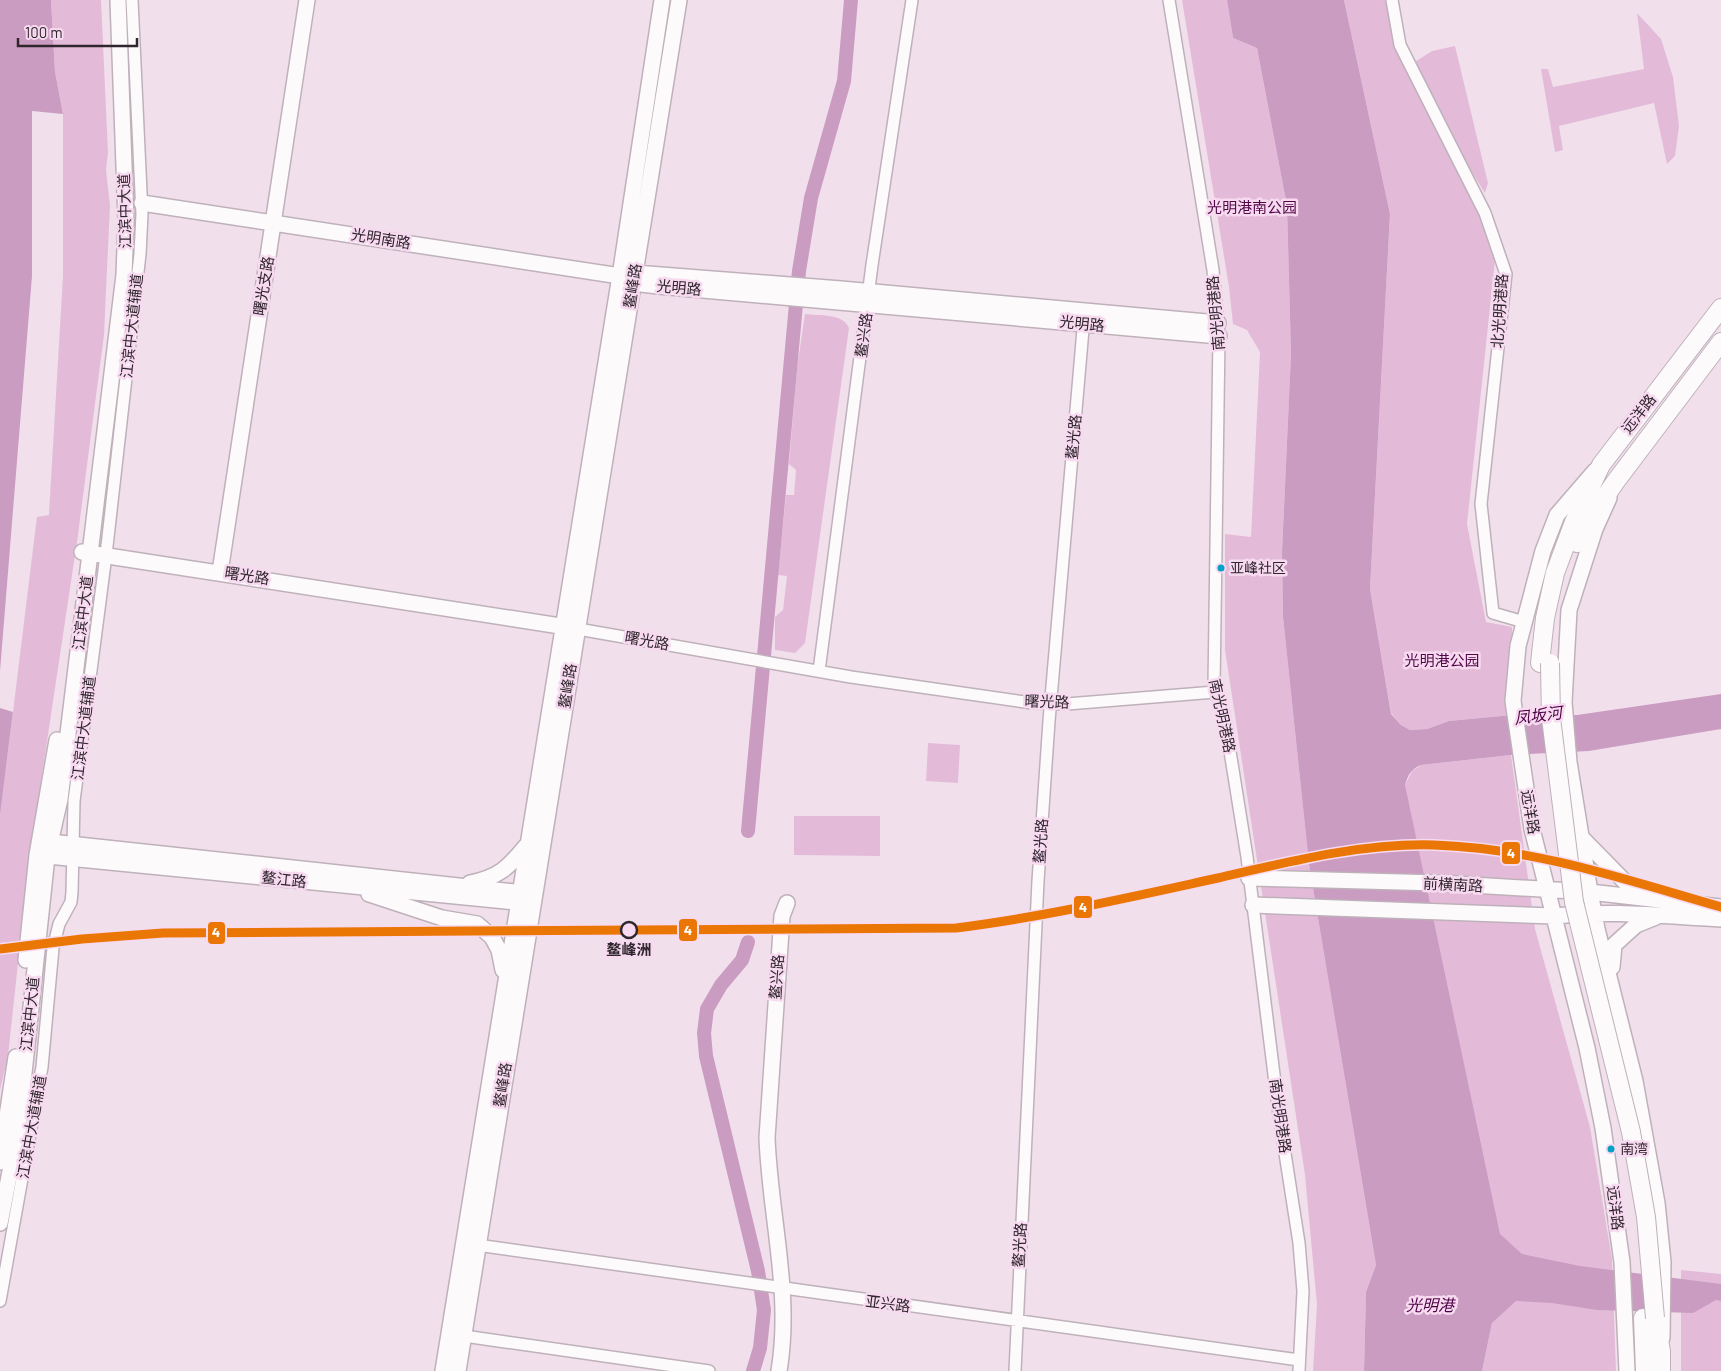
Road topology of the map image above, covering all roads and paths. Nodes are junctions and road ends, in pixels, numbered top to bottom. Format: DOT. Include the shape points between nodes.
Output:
graph roads {
  1 [pos="109,0"];
  2 [pos="118,0"];
  3 [pos="132,0"];
  4 [pos="307,0"];
  5 [pos="662,0"];
  6 [pos="679,0"];
  7 [pos="684,0"];
  8 [pos="912,0"];
  9 [pos="1169,0"];
  10 [pos="1392,0"];
  11 [pos="675,30"];
  12 [pos="142,203"];
  13 [pos="274,223"];
  14 [pos="629,277"];
  15 [pos="869,298"];
  16 [pos="1721,308"];
  17 [pos="1084,318"];
  18 [pos="1219,330"];
  19 [pos="1721,342"];
  20 [pos="1601,464"];
  21 [pos="1616,481"];
  22 [pos="85,552"];
  23 [pos="106,555"];
  24 [pos="220,572"];
  25 [pos="1524,622"];
  26 [pos="570,628"];
  27 [pos="1545,663"];
  28 [pos="819,671"];
  29 [pos="1215,692"];
  30 [pos="1050,704"];
  31 [pos="1580,836"];
  32 [pos="527,845"];
  33 [pos="43,848"];
  34 [pos="72,852"];
  35 [pos="1250,878"];
  36 [pos="459,885"];
  37 [pos="346,886"];
  38 [pos="1547,890"];
  39 [pos="1590,892"];
  40 [pos="525,898"];
  41 [pos="1657,900"];
  42 [pos="1253,905"];
  43 [pos="1721,907"];
  44 [pos="1594,912"];
  45 [pos="1554,916"];
  46 [pos="1658,916"];
  47 [pos="1721,919"];
  48 [pos="1611,979"];
  49 [pos="505,980"];
  50 [pos="0,1162"];
  51 [pos="0,1223"];
  52 [pos="478,1245"];
  53 [pos="782,1289"];
  54 [pos="0,1300"];
  55 [pos="1654,1317"];
  56 [pos="1017,1321"];
  57 [pos="464,1336"];
  58 [pos="1299,1366"];
  59 [pos="443,1371"];
  60 [pos="458,1371"];
  61 [pos="709,1371"];
  62 [pos="779,1371"];
  63 [pos="788,1371"];
  64 [pos="1015,1371"];
  65 [pos="1627,1371"];
  66 [pos="1645,1371"];
  67 [pos="1661,1371"];
  1 -- 22 [label="main road, 江滨中大道" via="117,237"];
  2 -- 22 [label="main road, 江滨中大道" via="126,253"];
  3 -- 12 [label="street, 江滨中大道辅道"];
  4 -- 13 [label="main road, 曙光支路"];
  5 -- 14 [label="main road, 鳌峰路"];
  6 -- 11 [label="main road, 鳌峰路"];
  7 -- 11 [label="main road"];
  8 -- 15 [label="street, 鳌兴路"];
  9 -- 18 [label="street, 南光明港路" via="1210,251"];
  10 -- 25 [label="street, 北光明港路" via="1400,45 1485,212 1506,274 1481,504 1493,613"];
  11 -- 14 [label="main road, 鳌峰路"];
  12 -- 13 [label="main road, 光明南路"];
  12 -- 23 [label="street, 江滨中大道辅道" via="140,254"];
  13 -- 14 [label="main road, 光明南路"];
  13 -- 24 [label="main road, 曙光支路"];
  14 -- 15 [label="main road, 光明路"];
  14 -- 26 [label="main road, 鳌峰路"];
  15 -- 17 [label="main road, 光明路"];
  15 -- 28 [label="street, 鳌兴路"];
  16 -- 20 [label="highway, 远洋路"];
  17 -- 18 [label="main road, 光明路"];
  17 -- 30 [label="street, 鳌光路"];
  18 -- 29 [label="street, 南光明港路"];
  19 -- 21 [label="highway, 远洋路"];
  20 -- 25 [label="main road, 远洋路" via="1557,515"];
  20 -- 27 [label="highway" via="1555,573 1545,618"];
  21 -- 27 [label="highway" via="1584,527 1573,553"];
  21 -- 31 [label="main road, 远洋路" via="1595,529 1569,610 1564,702"];
  22 -- 23 [label="main road, 曙光路"];
  22 -- 33 [label="main road, 江滨中大道" via="60,800"];
  23 -- 24 [label="main road, 曙光路"];
  23 -- 34 [label="street, 江滨中大道辅道" via="74,801"];
  24 -- 26 [label="main road, 曙光路"];
  25 -- 38 [label="main road, 远洋路" via="1515,664 1514,712 1532,829"];
  26 -- 28 [label="street, 曙光路"];
  26 -- 32 [label="main road, 鳌峰路"];
  26 -- 40 [label="main road, 鳌峰路"];
  27 -- 55 [label="highway, bridge" via="1574,902 1632,1141 1646,1217"];
  28 -- 30 [label="street, 曙光路" via="1032,704"];
  29 -- 30 [label="street, 曙光路"];
  29 -- 35 [label="street, 南光明港路" via="1224,714"];
  30 -- 56 [label="street, 鳌光路" via="1038,881"];
  31 -- 39 [label="main road, 远洋路"];
  31 -- 41 [label="main road, 前横南路" via="1629,886"];
  32 -- 36 [label="main road" via="498,875"];
  32 -- 40 [label="main road, 鳌峰路"];
  33 -- 34 [label="main road, 鳌江路"];
  33 -- 50 [label="main road, 江滨中大道"];
  33 -- 51 [label="main road, 江滨中大道" via="18,1130"];
  34 -- 36 [label="main road, 鳌江路"];
  34 -- 37 [label="main road, 鳌江路"];
  34 -- 54 [label="street, 江滨中大道辅道" via="72,892 53,948 42,1067"];
  35 -- 38 [label="main road, 前横南路" via="1439,883"];
  35 -- 42 [label="street, 南光明港路"];
  36 -- 40 [label="main road, 鳌江路"];
  37 -- 40 [label="main road, 鳌江路"];
  37 -- 49 [label="main road" via="442,918 477,924 499,950"];
  38 -- 39 [label="main road, 前横南路"];
  38 -- 45 [label="main road, 远洋路"];
  39 -- 41 [label="main road, 前横南路"];
  39 -- 44 [label="main road, 远洋路"];
  40 -- 49 [label="main road, 鳌峰路"];
  40 -- 52 [label="main road, 鳌峰路"];
  41 -- 43 [label="main road, 前横南路"];
  42 -- 45 [label="main road, 前横南路"];
  42 -- 58 [label="street, 南光明港路" via="1300,1256 1303,1291"];
  44 -- 45 [label="main road, 前横南路"];
  44 -- 46 [label="main road, 前横南路"];
  44 -- 48 [label="main road, 远洋路"];
  45 -- 65 [label="main road, 远洋路" via="1594,1083 1610,1173 1622,1262"];
  46 -- 47 [label="main road, 前横南路"];
  46 -- 48 [label="main road, 前横南路" via="1636,925 1614,944"];
  48 -- 55 [label="main road, 远洋路" via="1646,1135 1657,1203 1663,1262"];
  49 -- 59 [label="main road, 鳌峰路"];
  52 -- 53 [label="street, 亚兴路"];
  52 -- 57 [label="main road, 鳌峰路"];
  53 -- 53 [label="main road, 鳌兴路" via="778,1187 775,1136 791,916 787,903 782,916 767,1138"];
  53 -- 56 [label="street, 亚兴路"];
  53 -- 62 [label="main road, 鳌兴路"];
  53 -- 63 [label="main road, 鳌兴路" via="791,1336"];
  55 -- 66 [label="highway, 远洋路"];
  55 -- 67 [label="highway, 远洋路" via="1661,1351"];
  56 -- 58 [label="street, 亚兴路"];
  56 -- 64 [label="street, 鳌光路"];
  57 -- 60 [label="main road, 鳌峰路"];
  57 -- 61 [label="street"];
}
